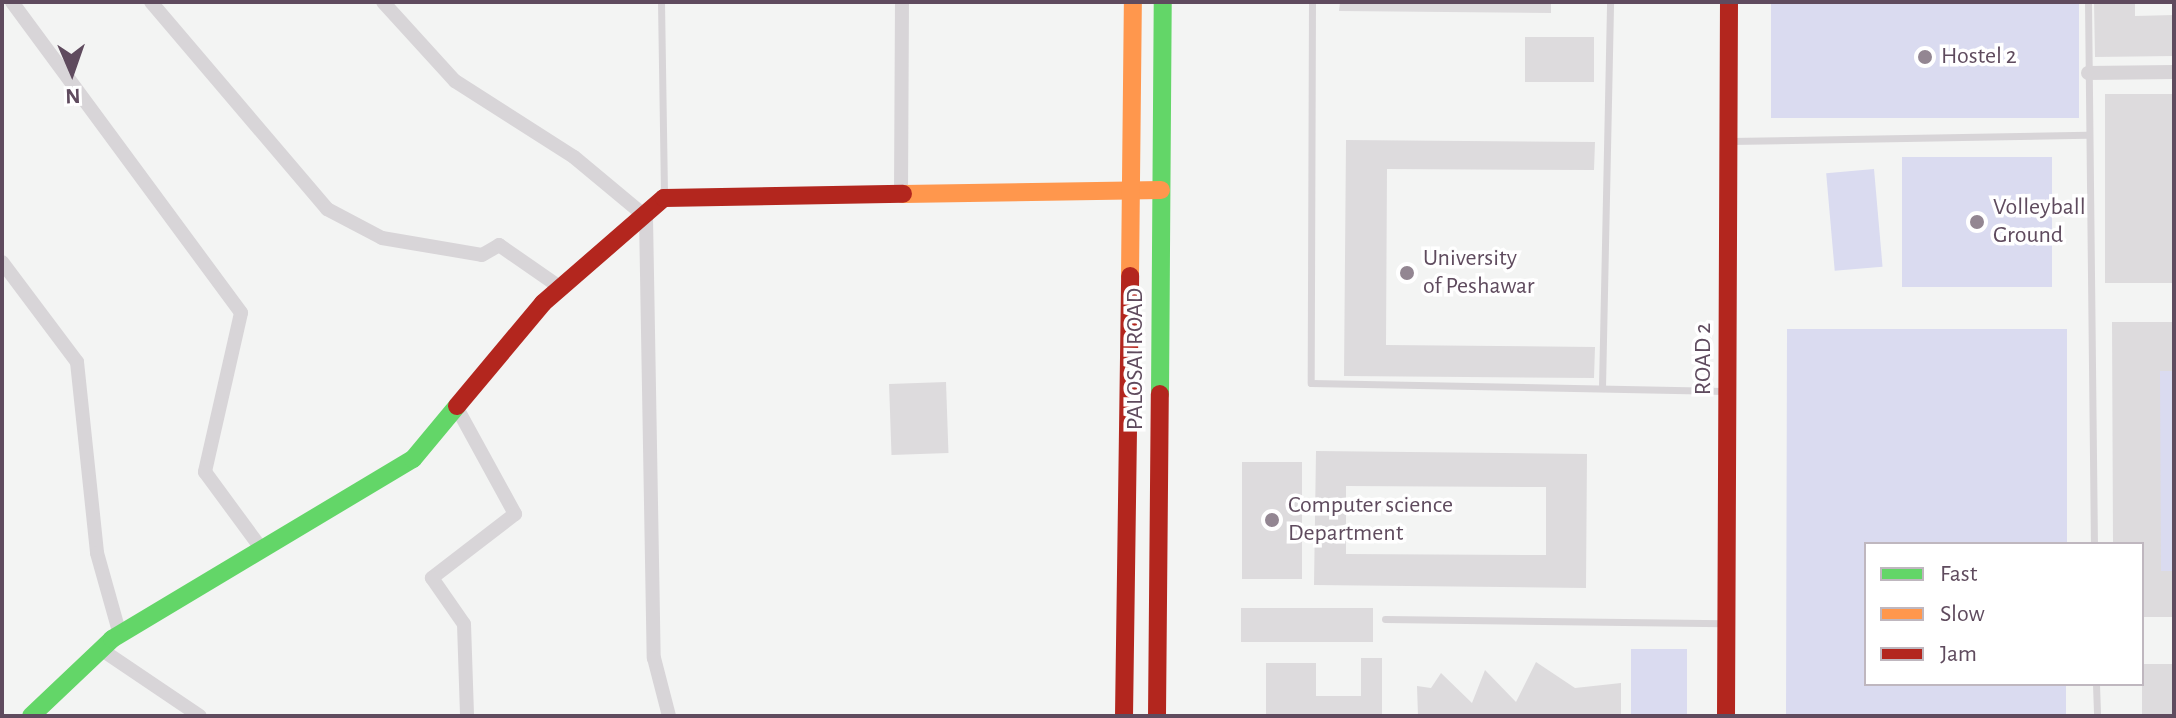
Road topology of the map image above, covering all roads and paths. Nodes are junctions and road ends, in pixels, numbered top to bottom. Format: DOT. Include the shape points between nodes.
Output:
graph roads {
  1 [pos="12,2"];
  2 [pos="151,2"];
  3 [pos="383,2"];
  4 [pos="661,2"];
  5 [pos="902,2"];
  6 [pos="1133,2"];
  7 [pos="1163,2"];
  8 [pos="1312,2"];
  9 [pos="1610,2"];
  10 [pos="1729,2"];
  11 [pos="2088,2"];
  12 [pos="2174,72"];
  13 [pos="2088,73"];
  14 [pos="2087,135"];
  15 [pos="1728,141"];
  16 [pos="1133,188"];
  17 [pos="1161,190"];
  18 [pos="901,192"];
  19 [pos="664,198"];
  20 [pos="646,217"];
  21 [pos="5,272"];
  22 [pos="561,288"];
  23 [pos="1602,388"];
  24 [pos="1727,391"];
  25 [pos="457,408"];
  26 [pos="2094,542"];
  27 [pos="260,547"];
  28 [pos="1385,619"];
  29 [pos="1727,623"];
  30 [pos="120,635"];
  31 [pos="102,650"];
  32 [pos="2096,686"];
  33 [pos="31,716"];
  34 [pos="200,716"];
  35 [pos="467,716"];
  36 [pos="669,716"];
  37 [pos="1124,716"];
  38 [pos="1157,716"];
  39 [pos="1726,716"];
  40 [pos="2097,716"];
  1 -- 27 [label="street" via="241,313 205,472"];
  2 -- 22 [label="street" via="327,209 382,238 482,255 499,245"];
  3 -- 20 [label="street" via="455,81 574,157"];
  4 -- 19 [label="lane"];
  5 -- 18 [label="street"];
  6 -- 16 [label="street"];
  7 -- 17 [label="street, PALOSAI ROAD"];
  8 -- 23 [label="lane" via="1311,383"];
  9 -- 23 [label="lane"];
  10 -- 15 [label="street, ROAD 2"];
  11 -- 13 [label="lane"];
  12 -- 13 [label="street"];
  13 -- 14 [label="lane"];
  14 -- 15 [label="lane"];
  14 -- 26 [label="lane"];
  15 -- 24 [label="street, ROAD 2"];
  16 -- 17 [label="street"];
  16 -- 18 [label="street"];
  16 -- 37 [label="street"];
  17 -- 38 [label="street, PALOSAI ROAD"];
  18 -- 19 [label="street"];
  19 -- 20 [label="street"];
  20 -- 22 [label="street"];
  20 -- 36 [label="street" via="654,658"];
  21 -- 30 [label="street" via="77,362 97,553"];
  22 -- 25 [label="street"];
  23 -- 24 [label="lane"];
  24 -- 29 [label="street, ROAD 2"];
  25 -- 27 [label="street" via="413,459"];
  25 -- 35 [label="street" via="515,514 432,578 464,624"];
  27 -- 30 [label="street"];
  28 -- 29 [label="lane"];
  29 -- 39 [label="street, ROAD 2"];
  30 -- 31 [label="street"];
  31 -- 33 [label="street"];
  31 -- 34 [label="street"];
  32 -- 40 [label="lane"];
}
